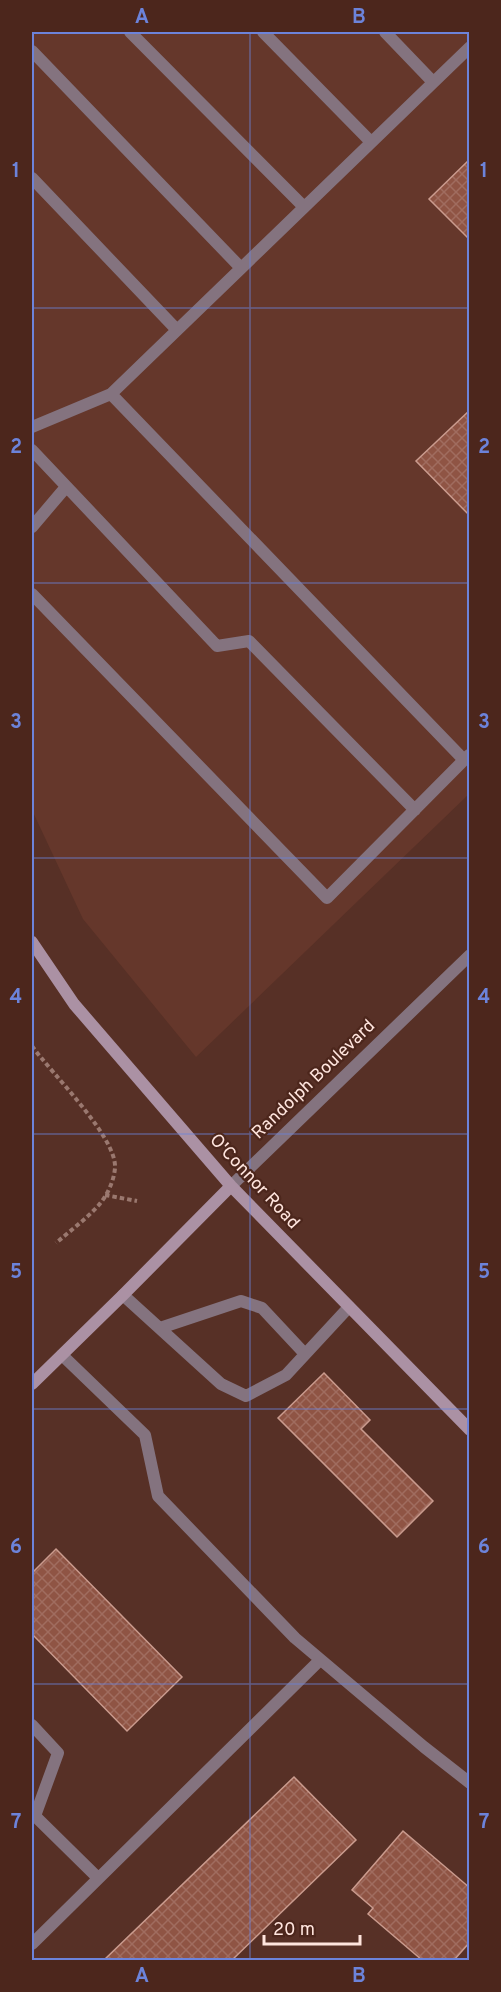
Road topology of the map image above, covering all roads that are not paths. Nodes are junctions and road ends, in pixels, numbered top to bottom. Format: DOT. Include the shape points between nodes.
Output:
graph roads {
  1 [pos="130,32"];
  2 [pos="263,32"];
  3 [pos="384,32"];
  4 [pos="470,47"];
  5 [pos="32,51"];
  6 [pos="433,82"];
  7 [pos="371,142"];
  8 [pos="32,178"];
  9 [pos="304,207"];
  10 [pos="241,268"];
  11 [pos="177,330"];
  12 [pos="111,394"];
  13 [pos="32,428"];
  14 [pos="32,450"];
  15 [pos="66,486"];
  16 [pos="32,527"];
  17 [pos="32,594"];
  18 [pos="467,757"];
  19 [pos="415,810"];
  20 [pos="32,942"];
  21 [pos="470,955"];
  22 [pos="231,1186"];
  23 [pos="123,1295"];
  24 [pos="349,1307"];
  25 [pos="160,1328"];
  26 [pos="305,1354"];
  27 [pos="62,1355"];
  28 [pos="32,1384"];
  29 [pos="470,1430"];
  30 [pos="320,1659"];
  31 [pos="32,1725"];
  32 [pos="470,1783"];
  33 [pos="33,1817"];
  34 [pos="98,1878"];
  35 [pos="32,1944"];
  1 -- 9 [label="street"];
  2 -- 7 [label="street"];
  3 -- 6 [label="street"];
  4 -- 6 [label="street"];
  5 -- 10 [label="street"];
  6 -- 7 [label="street"];
  7 -- 9 [label="street"];
  8 -- 11 [label="street"];
  9 -- 10 [label="street"];
  10 -- 11 [label="street"];
  11 -- 12 [label="street"];
  12 -- 13 [label="street"];
  12 -- 18 [label="street"];
  14 -- 15 [label="street"];
  15 -- 16 [label="street"];
  15 -- 19 [label="street" via="217,646 249,641"];
  17 -- 19 [label="street" via="327,898"];
  18 -- 19 [label="street"];
  20 -- 22 [label="main road, O'Connor Road" via="74,1004"];
  21 -- 22 [label="street, Randolph Boulevard"];
  22 -- 23 [label="main road, Randolph Boulevard"];
  22 -- 24 [label="main road, O'Connor Road"];
  23 -- 25 [label="street"];
  23 -- 27 [label="main road, Randolph Boulevard"];
  24 -- 26 [label="street"];
  24 -- 29 [label="main road, O'Connor Road"];
  25 -- 26 [label="street" via="241,1301 262,1308"];
  25 -- 26 [label="street" via="221,1384 246,1396 286,1375"];
  27 -- 28 [label="main road, Randolph Boulevard"];
  27 -- 30 [label="street" via="145,1435 158,1496"];
  30 -- 32 [label="street"];
  30 -- 34 [label="street"];
  31 -- 33 [label="street" via="58,1753"];
  33 -- 34 [label="street"];
  34 -- 35 [label="street"];
}
